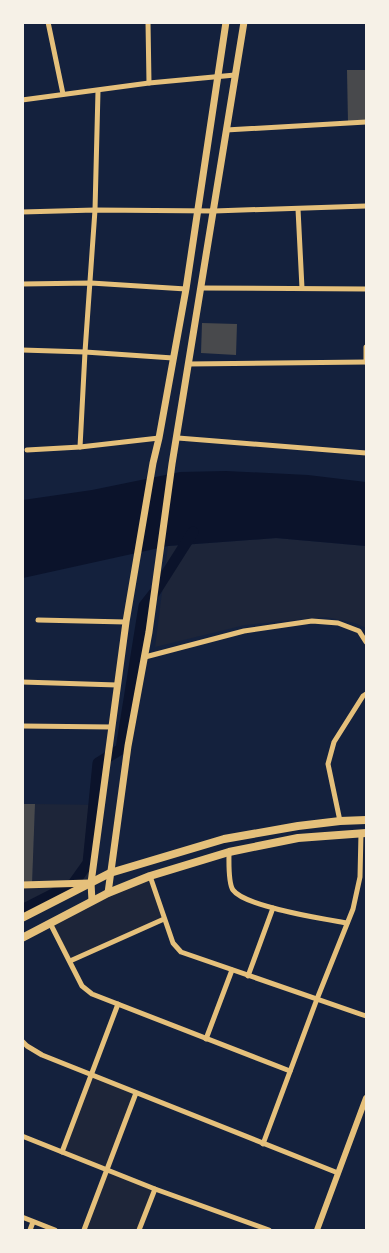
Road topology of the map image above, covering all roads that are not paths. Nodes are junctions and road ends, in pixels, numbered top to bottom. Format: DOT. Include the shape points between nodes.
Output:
graph roads {
  1 [pos="48,22"];
  2 [pos="148,22"];
  3 [pos="226,22"];
  4 [pos="244,22"];
  5 [pos="218,75"];
  6 [pos="235,75"];
  7 [pos="149,83"];
  8 [pos="98,91"];
  9 [pos="63,94"];
  10 [pos="22,100"];
  11 [pos="366,122"];
  12 [pos="226,130"];
  13 [pos="366,206"];
  14 [pos="298,209"];
  15 [pos="95,210"];
  16 [pos="197,210"];
  17 [pos="214,211"];
  18 [pos="22,212"];
  19 [pos="91,283"];
  20 [pos="22,284"];
  21 [pos="186,288"];
  22 [pos="201,288"];
  23 [pos="302,288"];
  24 [pos="366,289"];
  25 [pos="366,347"];
  26 [pos="22,350"];
  27 [pos="84,352"];
  28 [pos="173,358"];
  29 [pos="366,362"];
  30 [pos="188,364"];
  31 [pos="159,438"];
  32 [pos="178,438"];
  33 [pos="80,447"];
  34 [pos="27,450"];
  35 [pos="366,453"];
  36 [pos="38,620"];
  37 [pos="126,622"];
  38 [pos="366,642"];
  39 [pos="145,657"];
  40 [pos="22,682"];
  41 [pos="117,685"];
  42 [pos="366,694"];
  43 [pos="22,726"];
  44 [pos="112,727"];
  45 [pos="366,820"];
  46 [pos="340,821"];
  47 [pos="364,833"];
  48 [pos="229,852"];
  49 [pos="110,873"];
  50 [pos="150,876"];
  51 [pos="91,883"];
  52 [pos="22,885"];
  53 [pos="108,893"];
  54 [pos="92,901"];
  55 [pos="273,908"];
  56 [pos="22,918"];
  57 [pos="164,919"];
  58 [pos="50,923"];
  59 [pos="347,923"];
  60 [pos="22,938"];
  61 [pos="70,961"];
  62 [pos="232,970"];
  63 [pos="248,976"];
  64 [pos="316,1000"];
  65 [pos="118,1004"];
  66 [pos="366,1016"];
  67 [pos="206,1039"];
  68 [pos="22,1041"];
  69 [pos="290,1071"];
  70 [pos="92,1075"];
  71 [pos="136,1093"];
  72 [pos="366,1098"];
  73 [pos="22,1136"];
  74 [pos="263,1144"];
  75 [pos="62,1152"];
  76 [pos="107,1170"];
  77 [pos="338,1173"];
  78 [pos="155,1189"];
  79 [pos="22,1218"];
  80 [pos="33,1222"];
  81 [pos="30,1230"];
  82 [pos="55,1230"];
  83 [pos="84,1230"];
  84 [pos="138,1230"];
  85 [pos="269,1230"];
  86 [pos="317,1230"];
  1 -- 9 [label="street"];
  2 -- 7 [label="street"];
  3 -- 5 [label="main road"];
  4 -- 6 [label="main road"];
  5 -- 6 [label="street"];
  5 -- 7 [label="street"];
  5 -- 16 [label="main road"];
  6 -- 12 [label="main road"];
  7 -- 8 [label="street"];
  8 -- 9 [label="street"];
  8 -- 15 [label="street"];
  9 -- 10 [label="street"];
  11 -- 12 [label="street"];
  12 -- 17 [label="main road"];
  13 -- 14 [label="street"];
  14 -- 17 [label="street"];
  14 -- 23 [label="street"];
  15 -- 16 [label="street"];
  15 -- 18 [label="street"];
  15 -- 19 [label="street"];
  16 -- 17 [label="street"];
  16 -- 21 [label="main road"];
  17 -- 22 [label="main road"];
  19 -- 20 [label="street"];
  19 -- 21 [label="street"];
  19 -- 27 [label="street"];
  21 -- 28 [label="main road"];
  22 -- 23 [label="street"];
  22 -- 30 [label="main road"];
  23 -- 24 [label="street"];
  25 -- 29 [label="street"];
  26 -- 27 [label="street"];
  27 -- 28 [label="street"];
  27 -- 33 [label="street"];
  28 -- 31 [label="main road"];
  29 -- 30 [label="street"];
  30 -- 32 [label="main road"];
  31 -- 33 [label="street"];
  31 -- 37 [label="main road"];
  32 -- 35 [label="street"];
  32 -- 39 [label="main road"];
  33 -- 34 [label="street"];
  36 -- 37 [label="street"];
  37 -- 41 [label="main road"];
  38 -- 39 [label="street" via="360,631 338,623 312,621 244,631"];
  39 -- 49 [label="main road" via="128,746"];
  40 -- 41 [label="street"];
  41 -- 44 [label="main road"];
  42 -- 46 [label="street" via="334,742 328,764"];
  43 -- 44 [label="street"];
  44 -- 51 [label="main road"];
  45 -- 46 [label="main road"];
  46 -- 49 [label="main road" via="224,839"];
  47 -- 48 [label="main road" via="298,838"];
  47 -- 59 [label="street" via="360,877"];
  48 -- 50 [label="main road"];
  48 -- 55 [label="street" via="234,891"];
  49 -- 51 [label="main road"];
  49 -- 53 [label="main road"];
  50 -- 53 [label="main road"];
  50 -- 57 [label="street"];
  51 -- 52 [label="main road"];
  51 -- 54 [label="main road"];
  51 -- 56 [label="main road"];
  53 -- 54 [label="main road"];
  54 -- 58 [label="main road"];
  55 -- 59 [label="street"];
  55 -- 63 [label="street"];
  57 -- 61 [label="street"];
  57 -- 62 [label="street" via="173,943 181,952"];
  58 -- 60 [label="main road"];
  58 -- 61 [label="street"];
  59 -- 64 [label="street"];
  61 -- 65 [label="street" via="82,986 92,994"];
  62 -- 63 [label="street"];
  62 -- 67 [label="street"];
  63 -- 64 [label="street"];
  64 -- 66 [label="street"];
  64 -- 69 [label="street"];
  65 -- 67 [label="street"];
  65 -- 70 [label="street"];
  67 -- 69 [label="street"];
  68 -- 70 [label="street" via="42,1055"];
  69 -- 74 [label="street"];
  70 -- 71 [label="street"];
  70 -- 75 [label="street"];
  71 -- 74 [label="street"];
  71 -- 76 [label="street"];
  72 -- 77 [label="street"];
  73 -- 75 [label="street"];
  74 -- 77 [label="street"];
  75 -- 76 [label="street"];
  76 -- 78 [label="street"];
  76 -- 83 [label="street"];
  77 -- 86 [label="street"];
  78 -- 84 [label="street"];
  78 -- 85 [label="street"];
  79 -- 80 [label="street"];
  80 -- 81 [label="street"];
  80 -- 82 [label="street"];
}
